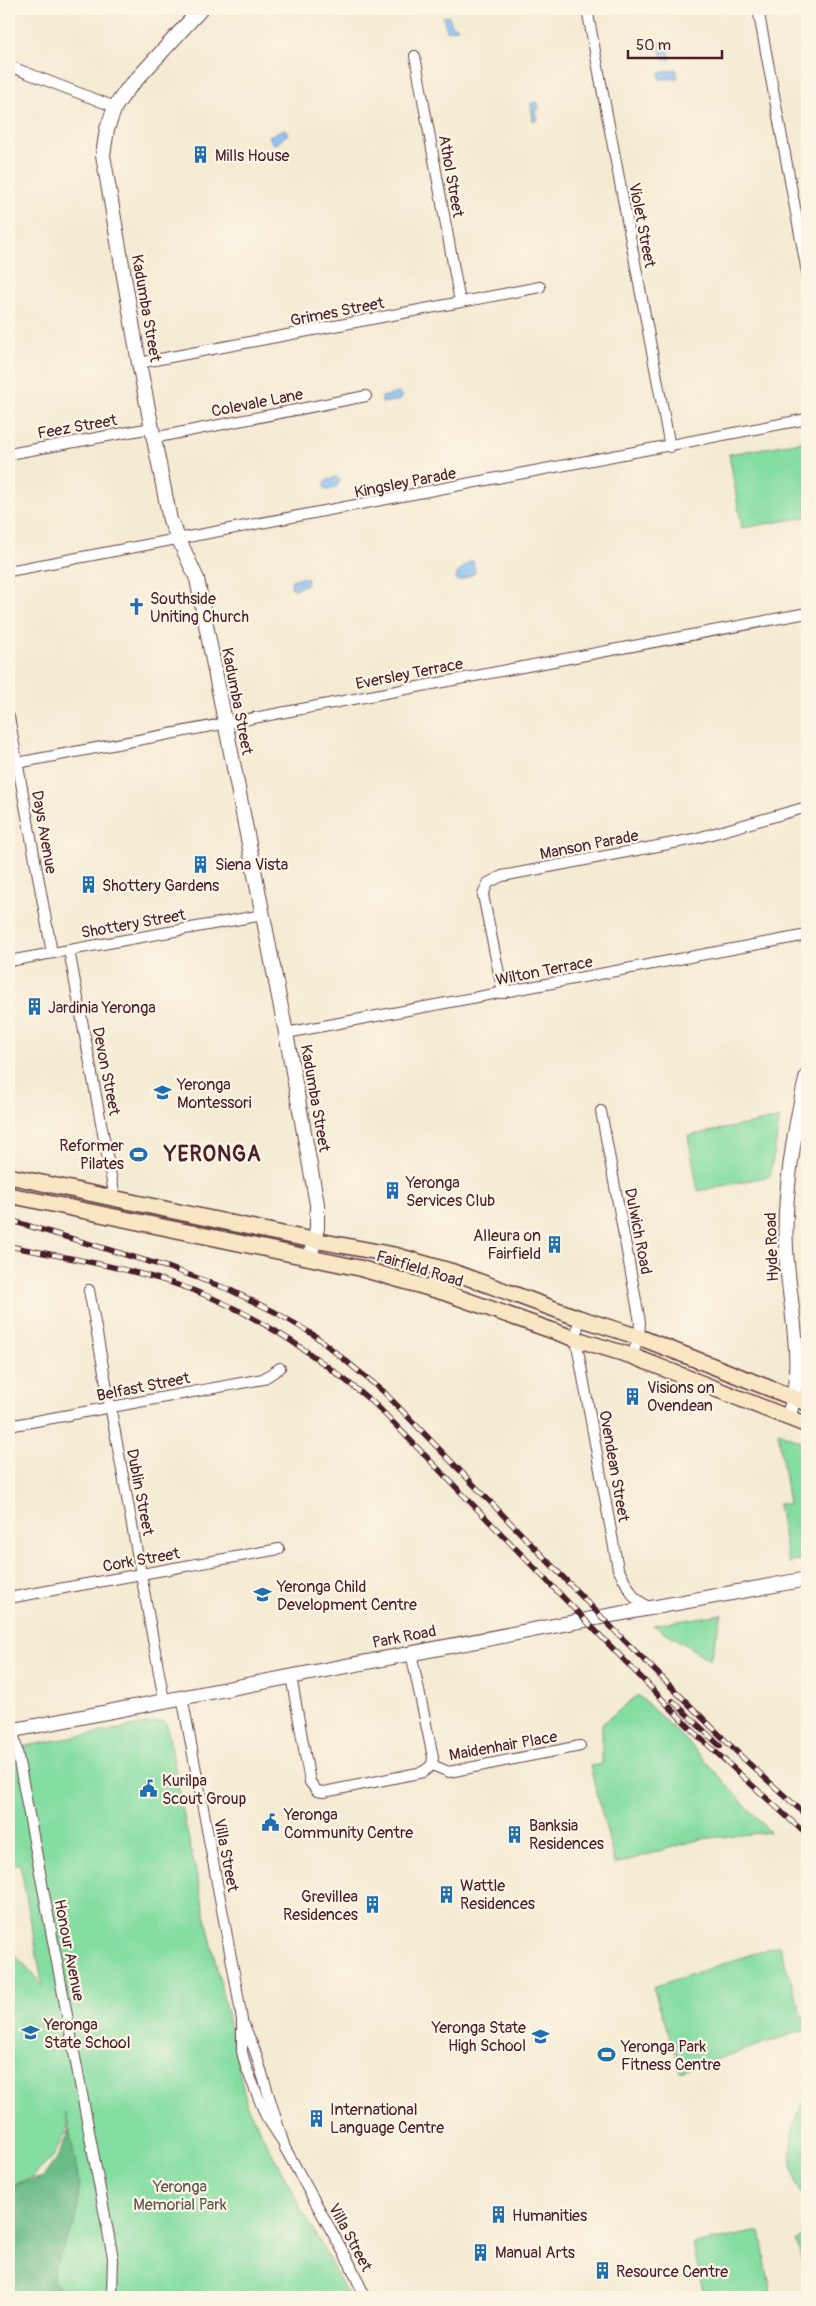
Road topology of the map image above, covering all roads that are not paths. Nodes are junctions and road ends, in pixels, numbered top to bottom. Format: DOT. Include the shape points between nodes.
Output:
graph roads {
  1 [pos="201,9"];
  2 [pos="587,9"];
  3 [pos="758,9"];
  4 [pos="415,56"];
  5 [pos="9,66"];
  6 [pos="115,107"];
  7 [pos="807,272"];
  8 [pos="540,286"];
  9 [pos="460,302"];
  10 [pos="139,363"];
  11 [pos="366,396"];
  12 [pos="807,419"];
  13 [pos="152,433"];
  14 [pos="670,446"];
  15 [pos="9,454"];
  16 [pos="179,540"];
  17 [pos="9,572"];
  18 [pos="807,613"];
  19 [pos="224,723"];
  20 [pos="9,724"];
  21 [pos="17,763"];
  22 [pos="807,808"];
  23 [pos="263,915"];
  24 [pos="807,935"];
  25 [pos="69,950"];
  26 [pos="52,953"];
  27 [pos="9,961"];
  28 [pos="503,993"];
  29 [pos="286,1033"];
  30 [pos="807,1075"];
  31 [pos="601,1111"];
  32 [pos="9,1176"];
  33 [pos="9,1195"];
  34 [pos="115,1198"];
  35 [pos="315,1240"];
  36 [pos="310,1258"];
  37 [pos="89,1290"];
  38 [pos="578,1318"];
  39 [pos="639,1337"];
  40 [pos="576,1339"];
  41 [pos="632,1356"];
  42 [pos="280,1368"];
  43 [pos="801,1401"];
  44 [pos="110,1408"];
  45 [pos="788,1418"];
  46 [pos="807,1425"];
  47 [pos="9,1426"];
  48 [pos="278,1549"];
  49 [pos="141,1574"];
  50 [pos="807,1579"];
  51 [pos="9,1598"];
  52 [pos="649,1608"];
  53 [pos="411,1653"];
  54 [pos="290,1676"];
  55 [pos="182,1696"];
  56 [pos="164,1700"];
  57 [pos="11,1731"];
  58 [pos="580,1746"];
  59 [pos="432,1765"];
  60 [pos="112,2294"];
  61 [pos="365,2297"];
  1 -- 6 [label="street, Kadumba Street"];
  2 -- 14 [label="street, Violet Street"];
  3 -- 7 [label="street"];
  4 -- 9 [label="street, Athol Street"];
  5 -- 6 [label="street"];
  6 -- 10 [label="street, Kadumba Street" via="103,155"];
  8 -- 9 [label="street, Grimes Street"];
  9 -- 10 [label="street, Grimes Street"];
  10 -- 13 [label="street, Kadumba Street"];
  11 -- 13 [label="street, Colevale Lane"];
  12 -- 14 [label="street, Kingsley Parade"];
  13 -- 15 [label="street, Feez Street"];
  13 -- 16 [label="street, Kadumba Street" via="170,520"];
  14 -- 16 [label="street, Kingsley Parade"];
  16 -- 17 [label="street, Kingsley Parade"];
  16 -- 19 [label="street, Kadumba Street" via="198,579"];
  18 -- 19 [label="street, Eversley Terrace"];
  19 -- 21 [label="street, Eversley Terrace"];
  19 -- 23 [label="street, Kadumba Street"];
  20 -- 21 [label="street, Days Avenue"];
  21 -- 26 [label="street, Days Avenue"];
  22 -- 28 [label="street, Manson Parade" via="694,839 502,876 488,883 483,895"];
  23 -- 25 [label="street, Shottery Street"];
  23 -- 29 [label="street, Kadumba Street"];
  24 -- 28 [label="street, Wilton Terrace"];
  25 -- 26 [label="street, Shottery Street"];
  25 -- 34 [label="street, Devon Street"];
  26 -- 27 [label="street, Shottery Street"];
  28 -- 29 [label="street, Wilton Terrace"];
  29 -- 35 [label="street, Kadumba Street" via="317,1204"];
  30 -- 43 [label="street, Hyde Road" via="795,1137 786,1247"];
  31 -- 39 [label="street, Dulwich Road" via="638,1310"];
  32 -- 34 [label="main road, Fairfield Road"];
  33 -- 36 [label="main road, Fairfield Road"];
  34 -- 35 [label="main road, Fairfield Road"];
  35 -- 36 [label="street, Kadumba Street"];
  35 -- 38 [label="main road, Fairfield Road" via="394,1255 453,1272"];
  36 -- 40 [label="main road, Fairfield Road" via="443,1292"];
  37 -- 44 [label="street, Dublin Street"];
  38 -- 39 [label="main road, Fairfield Road"];
  38 -- 40 [label="street, Ovendean Street"];
  39 -- 41 [label="street, Dulwich Road"];
  39 -- 43 [label="main road, Fairfield Road"];
  40 -- 41 [label="main road, Fairfield Road"];
  40 -- 52 [label="street, Ovendean Street" via="618,1569 634,1597"];
  41 -- 45 [label="main road, Fairfield Road"];
  42 -- 44 [label="street, Belfast Street" via="263,1380"];
  43 -- 45 [label="street, Hyde Road"];
  44 -- 47 [label="street, Belfast Street"];
  44 -- 49 [label="street, Dublin Street"];
  45 -- 46 [label="main road, Fairfield Road"];
  48 -- 49 [label="street, Cork Street"];
  49 -- 51 [label="street, Cork Street"];
  49 -- 56 [label="street, Dublin Street"];
  50 -- 52 [label="street, Park Road"];
  52 -- 53 [label="street, Park Road"];
  53 -- 54 [label="street, Park Road"];
  53 -- 59 [label="street"];
  54 -- 55 [label="street, Park Road"];
  54 -- 59 [label="street" via="310,1782 317,1791 423,1772"];
  55 -- 56 [label="street, Park Road"];
  55 -- 61 [label="street, Villa Street" via="242,2020 255,2051 281,2139"];
  56 -- 57 [label="street, Park Road"];
  57 -- 60 [label="street, Honour Avenue" via="113,2258"];
  58 -- 59 [label="street, Maidenhair Place" via="448,1772"];
}
